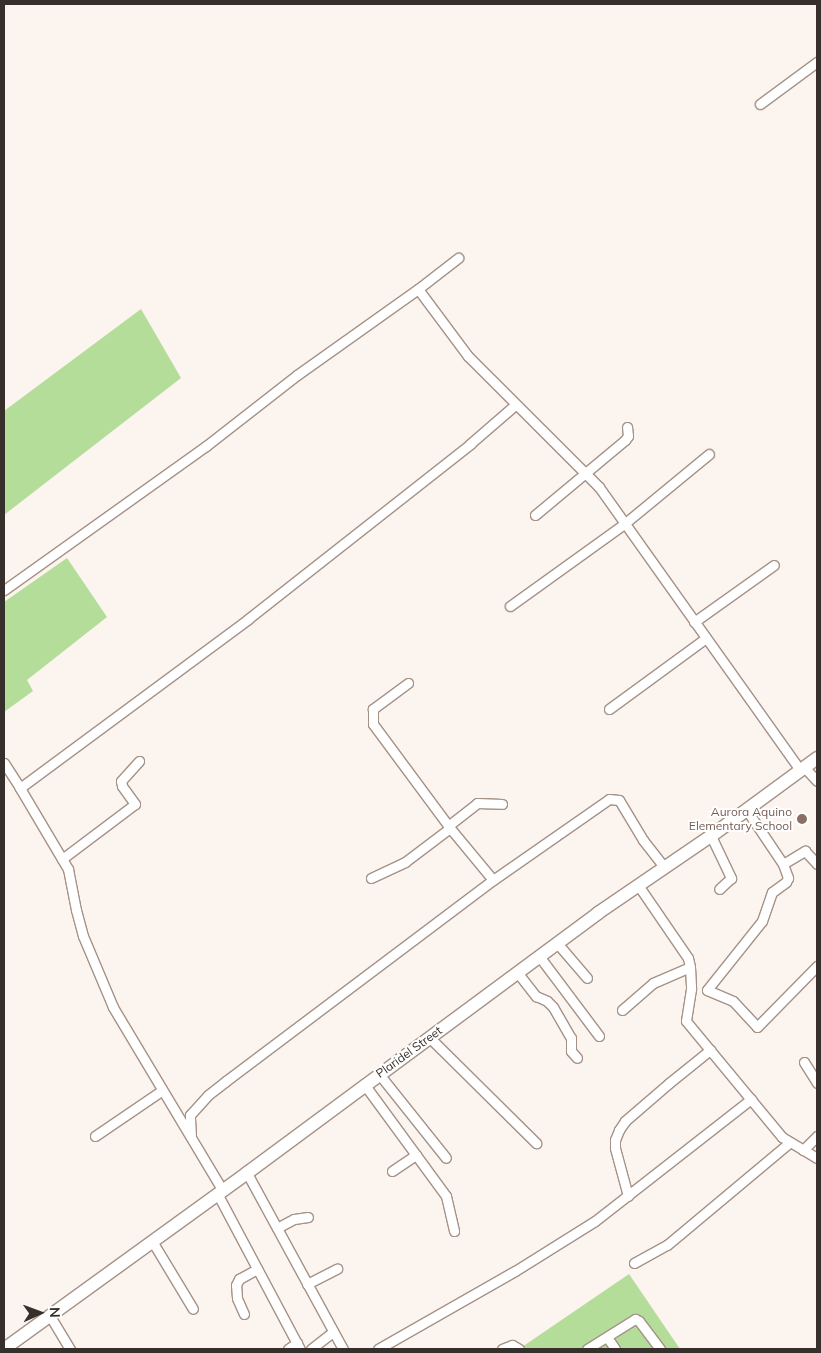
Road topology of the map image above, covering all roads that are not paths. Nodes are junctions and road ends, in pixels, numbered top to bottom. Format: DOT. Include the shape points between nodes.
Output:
graph roads {
  1 [pos="817,62"];
  2 [pos="760,104"];
  3 [pos="458,258"];
  4 [pos="418,289"];
  5 [pos="516,406"];
  6 [pos="628,427"];
  7 [pos="709,454"];
  8 [pos="586,474"];
  9 [pos="535,515"];
  10 [pos="624,524"];
  11 [pos="774,565"];
  12 [pos="4,590"];
  13 [pos="510,606"];
  14 [pos="694,622"];
  15 [pos="706,638"];
  16 [pos="408,683"];
  17 [pos="609,709"];
  18 [pos="139,761"];
  19 [pos="4,763"];
  20 [pos="807,765"];
  21 [pos="817,781"];
  22 [pos="20,788"];
  23 [pos="502,804"];
  24 [pos="746,809"];
  25 [pos="449,827"];
  26 [pos="711,836"];
  27 [pos="62,859"];
  28 [pos="783,864"];
  29 [pos="817,864"];
  30 [pos="664,867"];
  31 [pos="371,878"];
  32 [pos="493,880"];
  33 [pos="638,884"];
  34 [pos="718,889"];
  35 [pos="557,943"];
  36 [pos="539,956"];
  37 [pos="817,966"];
  38 [pos="690,967"];
  39 [pos="518,972"];
  40 [pos="587,978"];
  41 [pos="691,989"];
  42 [pos="707,990"];
  43 [pos="622,1010"];
  44 [pos="599,1036"];
  45 [pos="429,1037"];
  46 [pos="710,1050"];
  47 [pos="577,1058"];
  48 [pos="804,1062"];
  49 [pos="379,1074"];
  50 [pos="817,1083"];
  51 [pos="364,1084"];
  52 [pos="161,1091"];
  53 [pos="751,1099"];
  54 [pos="169,1103"];
  55 [pos="190,1115"];
  56 [pos="95,1136"];
  57 [pos="817,1136"];
  58 [pos="192,1140"];
  59 [pos="789,1142"];
  60 [pos="536,1143"];
  61 [pos="803,1150"];
  62 [pos="416,1155"];
  63 [pos="446,1158"];
  64 [pos="817,1158"];
  65 [pos="392,1171"];
  66 [pos="247,1173"];
  67 [pos="220,1193"];
  68 [pos="628,1196"];
  69 [pos="308,1217"];
  70 [pos="277,1228"];
  71 [pos="454,1231"];
  72 [pos="152,1241"];
  73 [pos="634,1263"];
  74 [pos="257,1269"];
  75 [pos="337,1269"];
  76 [pos="307,1284"];
  77 [pos="193,1309"];
  78 [pos="244,1314"];
  79 [pos="50,1316"];
  80 [pos="333,1332"];
  81 [pos="607,1337"];
  82 [pos="299,1346"];
  83 [pos="4,1349"];
  84 [pos="70,1349"];
  85 [pos="288,1349"];
  86 [pos="311,1349"];
  87 [pos="343,1349"];
  88 [pos="378,1349"];
  89 [pos="502,1349"];
  90 [pos="519,1349"];
  91 [pos="587,1349"];
  92 [pos="615,1349"];
  93 [pos="660,1349"];
  1 -- 2 [label="street"];
  3 -- 4 [label="street"];
  4 -- 5 [label="street" via="468,356"];
  4 -- 12 [label="street"];
  5 -- 8 [label="street"];
  5 -- 22 [label="street" via="256,613"];
  6 -- 8 [label="street" via="625,440"];
  7 -- 10 [label="street"];
  8 -- 9 [label="street"];
  8 -- 10 [label="street"];
  10 -- 13 [label="street"];
  10 -- 14 [label="street"];
  11 -- 14 [label="street"];
  14 -- 15 [label="street"];
  15 -- 17 [label="street"];
  15 -- 20 [label="street"];
  16 -- 25 [label="street" via="373,709 373,724"];
  18 -- 27 [label="street" via="121,780 135,804"];
  19 -- 22 [label="street"];
  20 -- 21 [label="street"];
  20 -- 24 [label="street, Plaridel Street"];
  22 -- 27 [label="street"];
  23 -- 25 [label="street" via="477,803"];
  24 -- 26 [label="street, Plaridel Street"];
  24 -- 28 [label="street"];
  25 -- 31 [label="street" via="405,862"];
  25 -- 32 [label="street"];
  26 -- 30 [label="street, Plaridel Street"];
  26 -- 34 [label="street" via="731,878"];
  27 -- 52 [label="street" via="72,883 83,936 113,1007"];
  28 -- 29 [label="street" via="805,850"];
  28 -- 42 [label="street" via="788,878 786,882 772,892 762,921"];
  30 -- 32 [label="street" via="619,800 614,798"];
  30 -- 33 [label="street, Plaridel Street"];
  32 -- 55 [label="street" via="226,1081"];
  33 -- 35 [label="street, Plaridel Street"];
  33 -- 38 [label="street" via="684,951"];
  35 -- 36 [label="street, Plaridel Street"];
  35 -- 40 [label="street"];
  36 -- 39 [label="street, Plaridel Street"];
  36 -- 44 [label="street"];
  37 -- 42 [label="street" via="758,1027 733,1001"];
  38 -- 41 [label="street"];
  38 -- 43 [label="street" via="653,983"];
  39 -- 45 [label="street, Plaridel Street"];
  39 -- 47 [label="street" via="536,996 553,1007 571,1038 571,1051"];
  41 -- 42 [label="street"];
  41 -- 46 [label="street" via="686,1020"];
  45 -- 49 [label="street, Plaridel Street"];
  45 -- 60 [label="street"];
  46 -- 53 [label="street"];
  46 -- 68 [label="street" via="669,1082 618,1130 615,1148"];
  48 -- 50 [label="street"];
  49 -- 51 [label="street, Plaridel Street"];
  49 -- 63 [label="street"];
  51 -- 62 [label="street"];
  51 -- 66 [label="street, Plaridel Street"];
  52 -- 54 [label="street"];
  52 -- 56 [label="street"];
  53 -- 59 [label="street"];
  53 -- 68 [label="street"];
  54 -- 55 [label="street"];
  54 -- 58 [label="street"];
  55 -- 58 [label="street"];
  57 -- 61 [label="street"];
  58 -- 67 [label="street"];
  59 -- 61 [label="street"];
  59 -- 73 [label="street" via="667,1245"];
  61 -- 64 [label="street"];
  62 -- 65 [label="street"];
  62 -- 71 [label="street" via="448,1199"];
  66 -- 67 [label="street, Plaridel Street"];
  66 -- 70 [label="street"];
  67 -- 72 [label="street, Plaridel Street"];
  67 -- 74 [label="street"];
  68 -- 88 [label="street" via="595,1221 515,1271"];
  69 -- 70 [label="street" via="294,1219"];
  70 -- 76 [label="street"];
  72 -- 77 [label="street"];
  72 -- 79 [label="street, Plaridel Street"];
  74 -- 78 [label="street" via="236,1285"];
  74 -- 82 [label="street"];
  75 -- 76 [label="street"];
  76 -- 80 [label="street"];
  79 -- 83 [label="street, Plaridel Street"];
  79 -- 84 [label="street"];
  80 -- 86 [label="street"];
  80 -- 87 [label="street"];
  81 -- 91 [label="street"];
  81 -- 92 [label="street"];
  81 -- 93 [label="street" via="635,1319"];
  82 -- 85 [label="street"];
  89 -- 90 [label="street" via="512,1345"];
}
